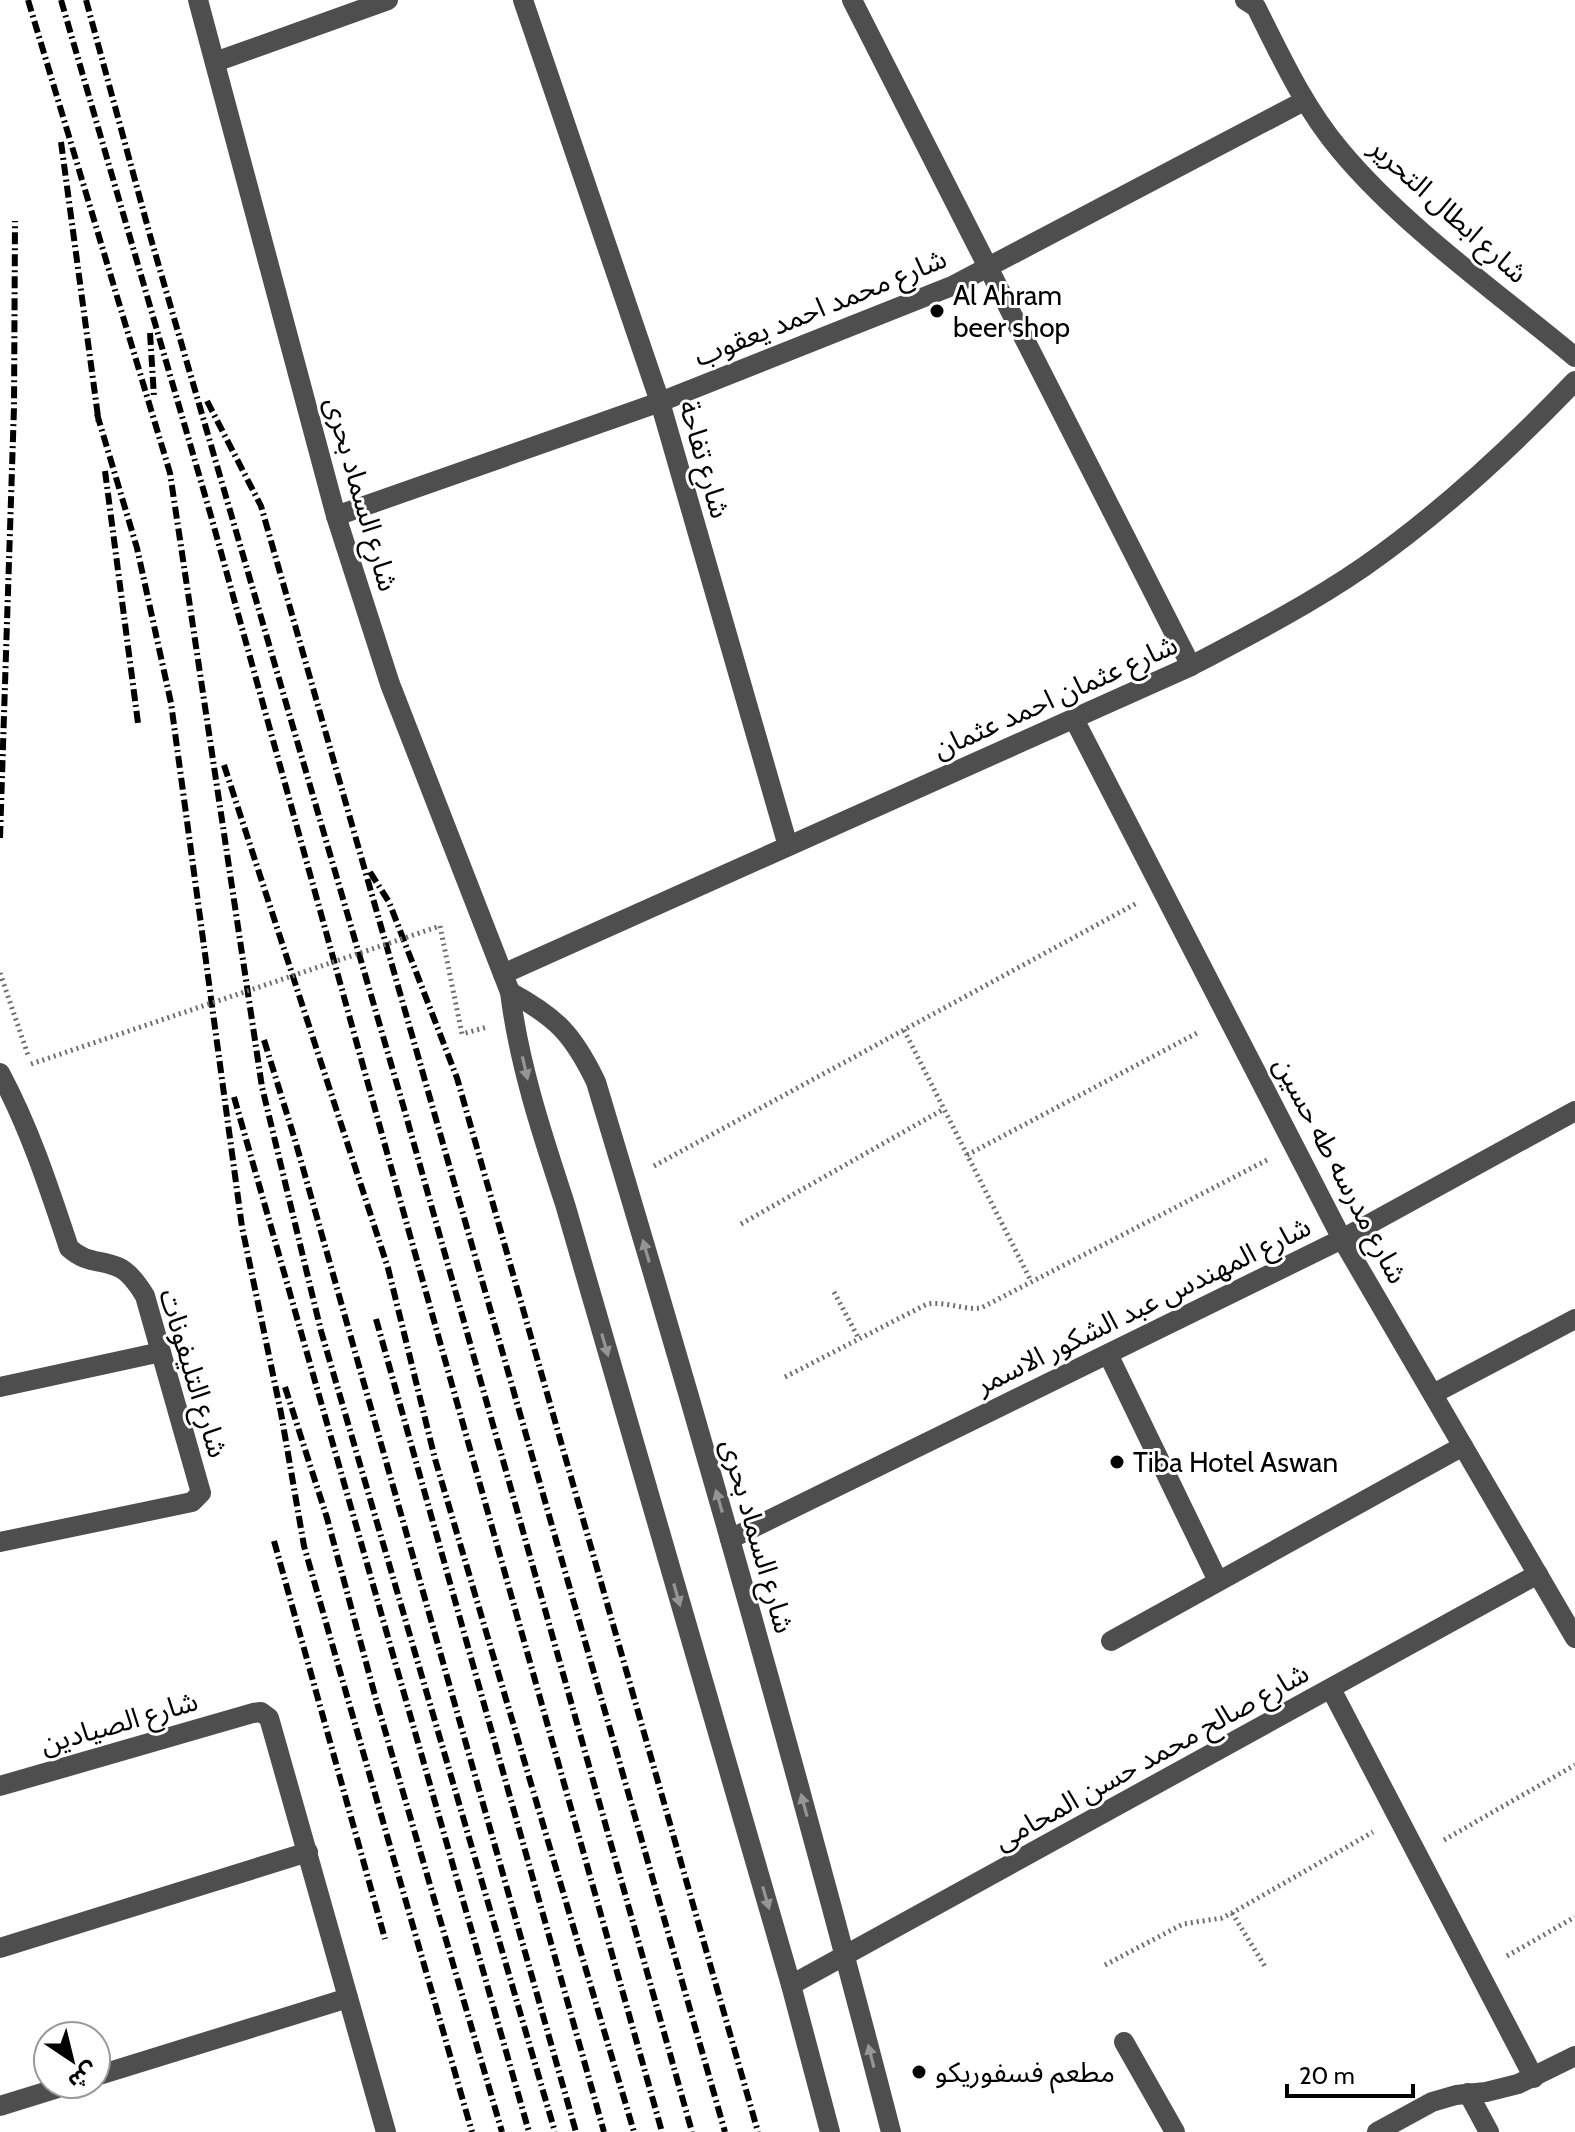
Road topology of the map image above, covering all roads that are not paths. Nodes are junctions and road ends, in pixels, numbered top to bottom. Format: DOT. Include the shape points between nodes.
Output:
graph roads {
  1 [pos="198,0"];
  2 [pos="388,0"];
  3 [pos="523,0"];
  4 [pos="852,0"];
  5 [pos="1253,2"];
  6 [pos="215,62"];
  7 [pos="1304,101"];
  8 [pos="989,266"];
  9 [pos="1575,357"];
  10 [pos="1575,381"];
  11 [pos="660,402"];
  12 [pos="336,516"];
  13 [pos="1191,666"];
  14 [pos="1074,719"];
  15 [pos="788,846"];
  16 [pos="506,983"];
  17 [pos="2,1080"];
  18 [pos="1575,1111"];
  19 [pos="1342,1239"];
  20 [pos="1575,1319"];
  21 [pos="161,1352"];
  22 [pos="1108,1354"];
  23 [pos="0,1387"];
  24 [pos="1433,1394"];
  25 [pos="1463,1446"];
  26 [pos="730,1539"];
  27 [pos="0,1542"];
  28 [pos="1538,1574"];
  29 [pos="1218,1581"];
  30 [pos="1575,1638"];
  31 [pos="1111,1641"];
  32 [pos="1331,1689"];
  33 [pos="0,1786"];
  34 [pos="308,1852"];
  35 [pos="0,1948"];
  36 [pos="846,1956"];
  37 [pos="791,1985"];
  38 [pos="348,1998"];
  39 [pos="1124,2042"];
  40 [pos="1575,2056"];
  41 [pos="112,2071"];
  42 [pos="1534,2078"];
  43 [pos="1468,2093"];
  44 [pos="32,2096"];
  45 [pos="0,2106"];
  46 [pos="386,2132"];
  47 [pos="830,2132"];
  48 [pos="891,2132"];
  49 [pos="1175,2132"];
  50 [pos="1377,2132"];
  51 [pos="1489,2132"];
  1 -- 6 [label="street, شارع السماد بحرى"];
  2 -- 6 [label="street"];
  3 -- 11 [label="street, شارع تفاحة"];
  4 -- 8 [label="street"];
  5 -- 7 [label="street, شارع ابطال التحرير"];
  6 -- 12 [label="street, شارع السماد بحرى"];
  7 -- 8 [label="street, شارع محمد احمد يعقوب"];
  7 -- 9 [label="street, شارع ابطال التحرير" via="1339,150 1382,195"];
  8 -- 11 [label="street, شارع محمد احمد يعقوب" via="952,286"];
  8 -- 13 [label="street"];
  10 -- 13 [label="street, شارع عثمان احمد عثمان" via="1519,440 1364,567"];
  11 -- 12 [label="street, شارع محمد احمد يعقوب"];
  11 -- 15 [label="street, شارع تفاحة"];
  12 -- 16 [label="street, شارع السماد بحرى" via="390,684"];
  13 -- 14 [label="street, شارع عثمان احمد عثمان"];
  14 -- 15 [label="street, شارع عثمان احمد عثمان"];
  14 -- 19 [label="street, شارع مدرسه طه حسين"];
  15 -- 16 [label="street, شارع عثمان احمد عثمان"];
  26 -- 16 [label="street, شارع السماد بحرى, one-way" via="596,1082 560,1024"];
  16 -- 37 [label="street, شارع السماد بحرى, one-way" via="533,1103"];
  17 -- 21 [label="street, شارع التليفونات" via="37,1153 69,1248 93,1263 120,1267 137,1283"];
  18 -- 19 [label="street, شارع المهندس عبد الشكور الاسمر"];
  19 -- 22 [label="street, شارع المهندس عبد الشكور الاسمر"];
  19 -- 24 [label="street, شارع مدرسه طه حسين"];
  20 -- 24 [label="street"];
  21 -- 23 [label="street"];
  21 -- 27 [label="street, شارع التليفونات" via="201,1488 199,1497"];
  22 -- 26 [label="street, شارع المهندس عبد الشكور الاسمر"];
  22 -- 29 [label="street"];
  24 -- 25 [label="street, شارع مدرسه طه حسين"];
  25 -- 28 [label="street, شارع مدرسه طه حسين"];
  25 -- 29 [label="street"];
  36 -- 26 [label="street, شارع السماد بحرى, one-way"];
  28 -- 30 [label="street, شارع مدرسه طه حسين"];
  28 -- 32 [label="street, شارع صالح محمد حسن المحامى"];
  29 -- 31 [label="street"];
  32 -- 36 [label="street, شارع صالح محمد حسن المحامى"];
  32 -- 42 [label="street"];
  33 -- 34 [label="street, شارع الصيادين" via="261,1712 269,1718"];
  34 -- 35 [label="street"];
  34 -- 38 [label="street"];
  36 -- 37 [label="street, شارع صالح محمد حسن المحامى"];
  48 -- 36 [label="street, شارع السماد بحرى, one-way"];
  37 -- 47 [label="street, شارع السماد بحرى"];
  38 -- 41 [label="street"];
  38 -- 46 [label="street"];
  39 -- 49 [label="street"];
  40 -- 42 [label="street"];
  42 -- 43 [label="street"];
  43 -- 50 [label="street" via="1432,2102"];
  43 -- 51 [label="street"];
  44 -- 45 [label="street"];
}
